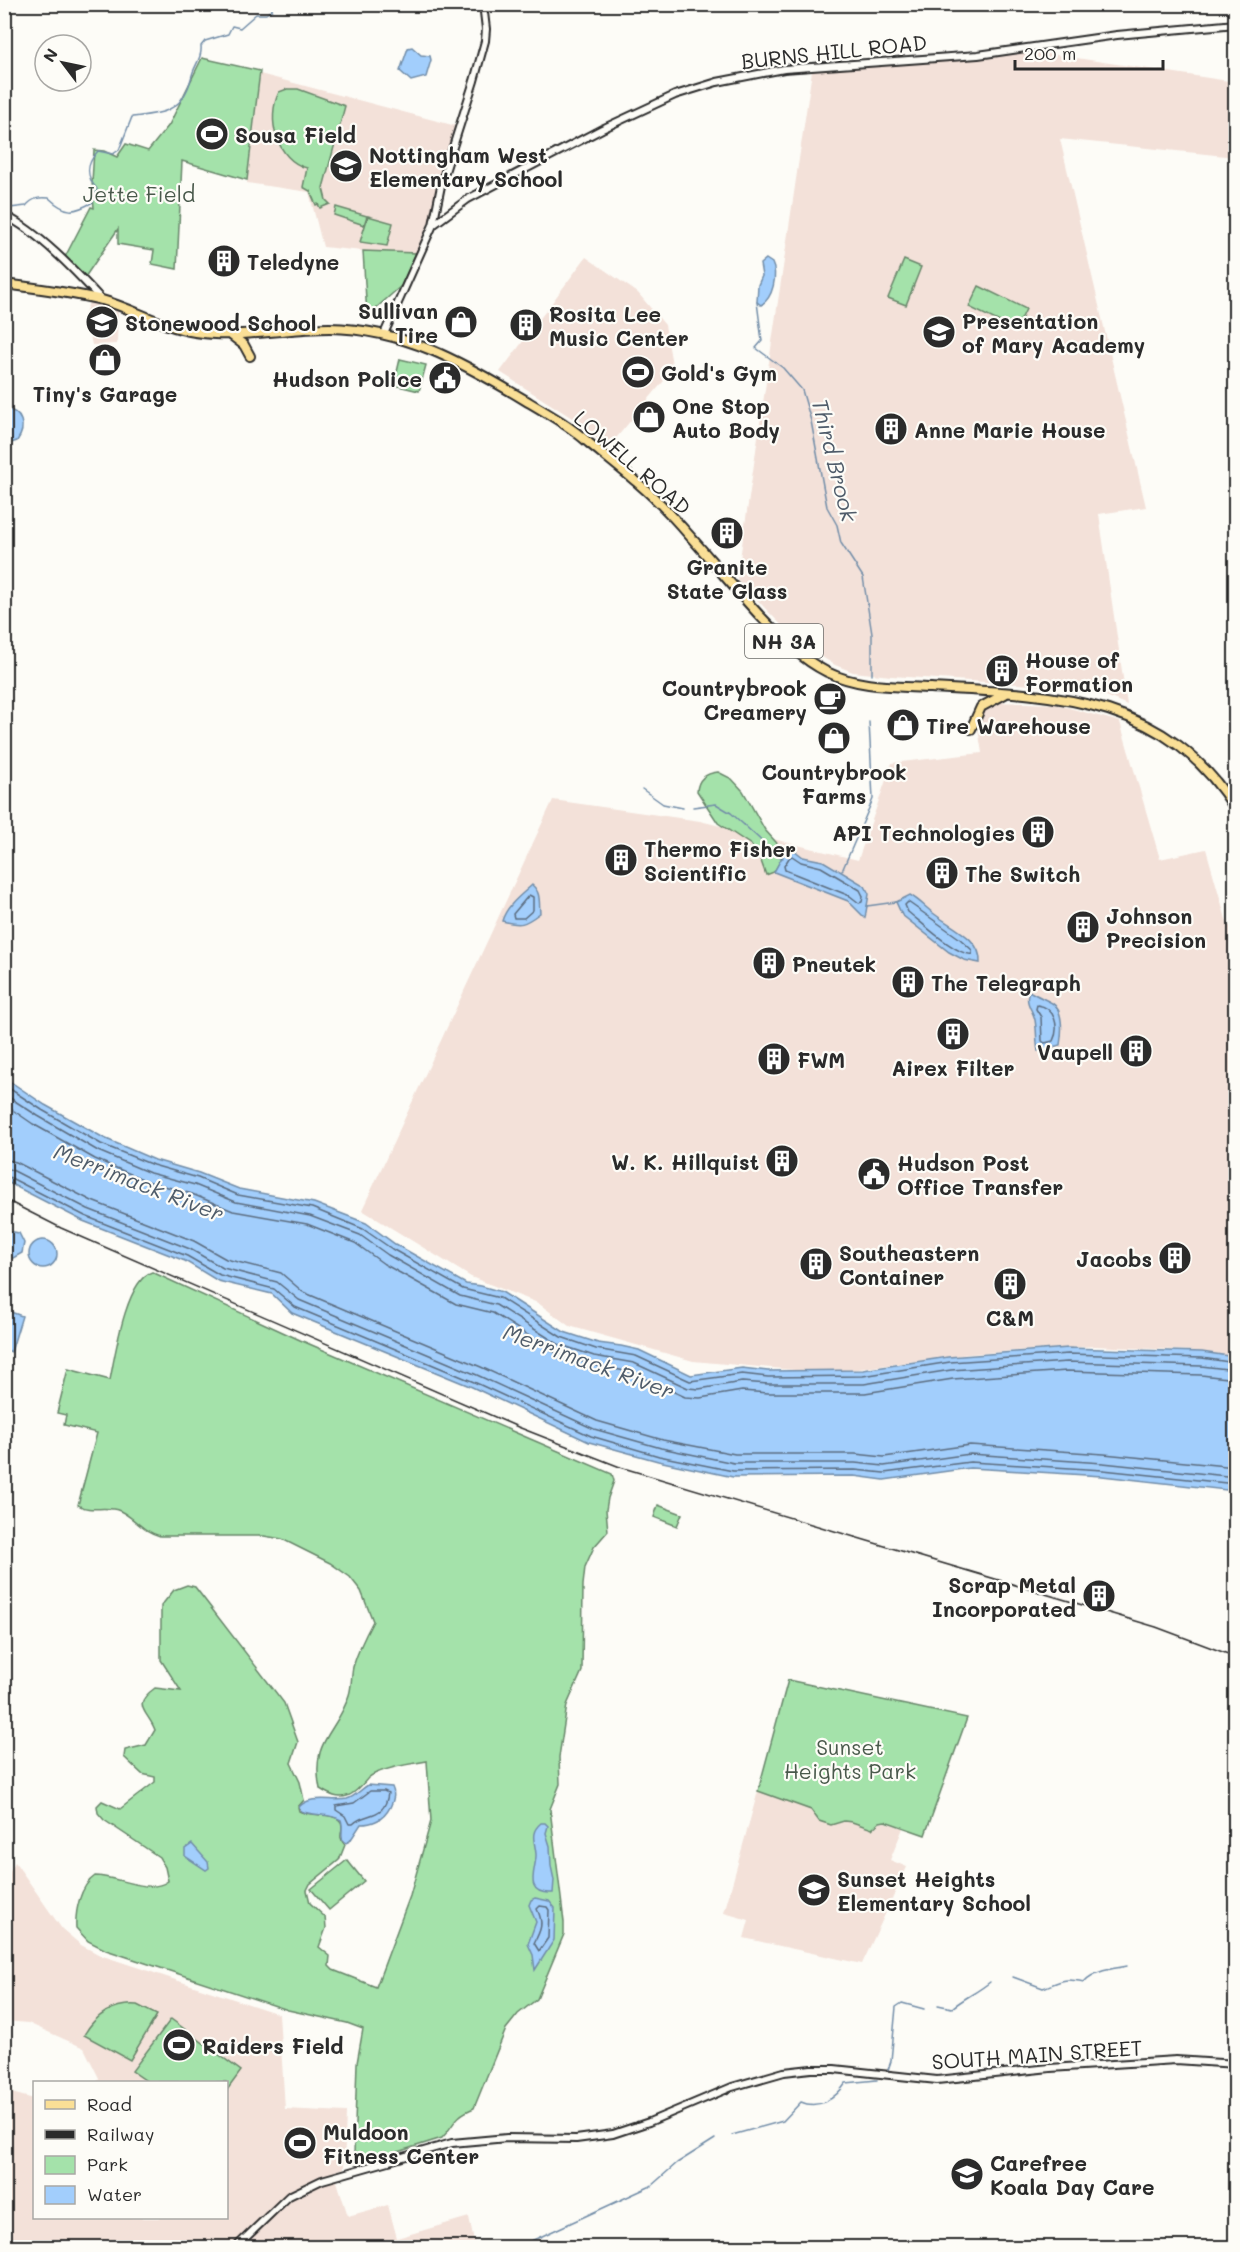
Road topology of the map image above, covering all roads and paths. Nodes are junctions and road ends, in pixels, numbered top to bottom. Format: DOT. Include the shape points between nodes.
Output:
graph roads {
  1 [pos="483,4"];
  2 [pos="1236,24"];
  3 [pos="4,215"];
  4 [pos="433,225"];
  5 [pos="4,284"];
  6 [pos="102,300"];
  7 [pos="230,334"];
  8 [pos="384,334"];
  9 [pos="250,356"];
  10 [pos="1007,693"];
  11 [pos="971,729"];
  12 [pos="1236,810"];
  13 [pos="1236,2064"];
  14 [pos="235,2247"];
  1 -- 4 [label="street" via="484,42 442,181"];
  2 -- 4 [label="street, BURNS HILL ROAD" via="1117,35 978,55 784,69 717,82 668,98 602,129 468,200"];
  3 -- 6 [label="street" via="45,244"];
  4 -- 8 [label="street"];
  5 -- 6 [label="main road, LOWELL ROAD / NH 3A"];
  6 -- 7 [label="main road, LOWELL ROAD / NH 3A" via="177,328"];
  7 -- 8 [label="main road, LOWELL ROAD / NH 3A" via="329,328"];
  7 -- 9 [label="main road"];
  8 -- 10 [label="main road, LOWELL ROAD / NH 3A" via="422,345 464,364 581,436 662,505 737,592 815,666 843,679 874,685"];
  10 -- 11 [label="main road" via="981,707"];
  10 -- 12 [label="main road, LOWELL ROAD / NH 3A" via="1086,702 1151,727 1209,771"];
  13 -- 14 [label="street, SOUTH MAIN STREET" via="1176,2060 937,2080 834,2069 784,2072 732,2087 613,2134 452,2143 322,2180 289,2196"];
}
